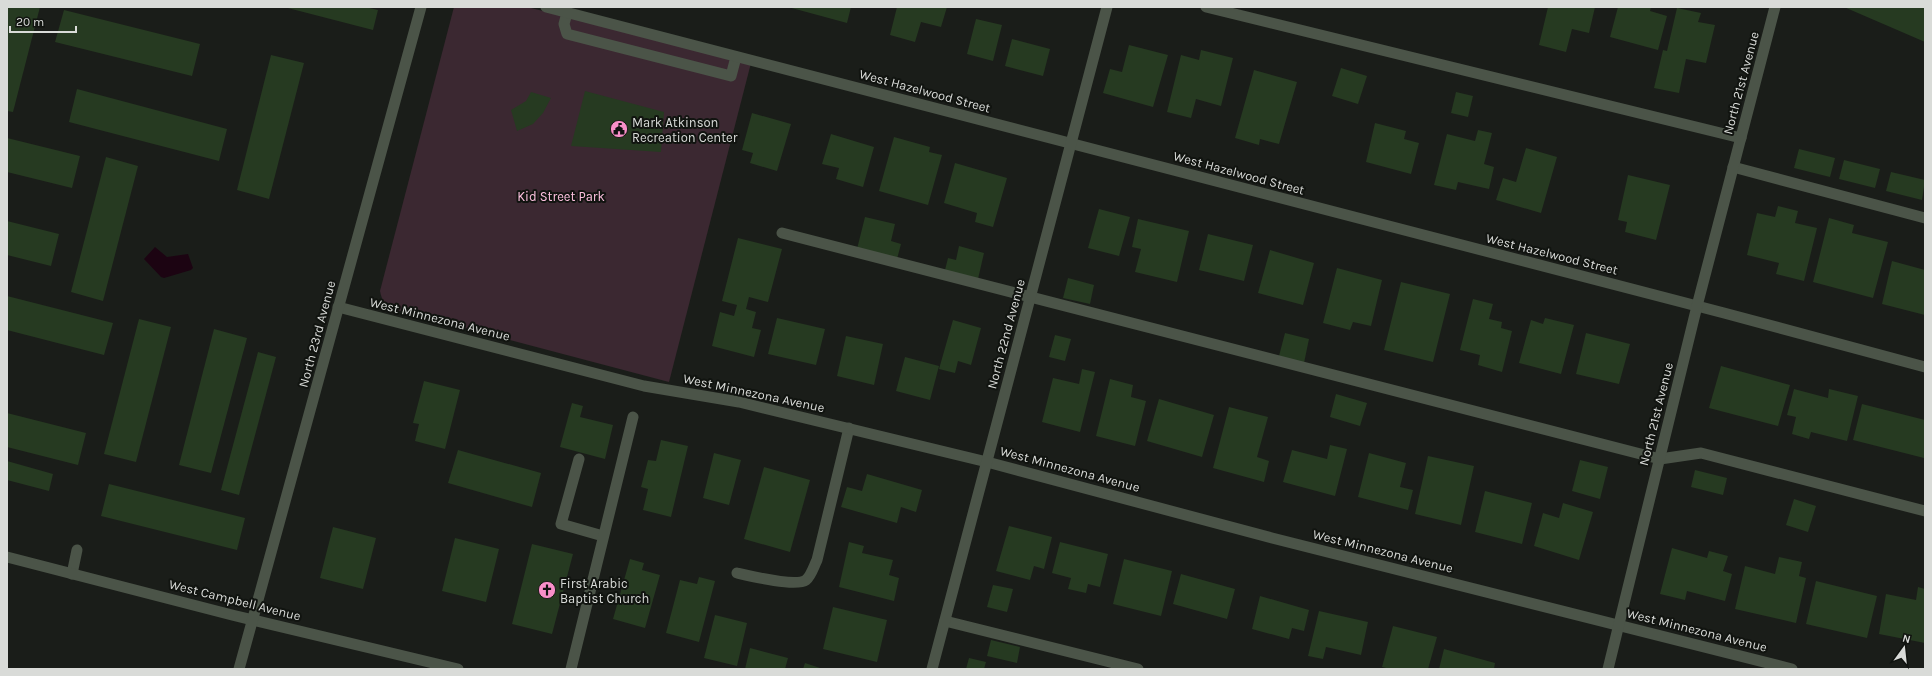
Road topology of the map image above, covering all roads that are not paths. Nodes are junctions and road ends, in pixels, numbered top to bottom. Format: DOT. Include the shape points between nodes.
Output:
graph roads {
  1 [pos="421,7"];
  2 [pos="546,7"];
  3 [pos="1107,7"];
  4 [pos="1206,7"];
  5 [pos="1775,7"];
  6 [pos="567,13"];
  7 [pos="736,57"];
  8 [pos="1741,138"];
  9 [pos="1070,144"];
  10 [pos="1733,167"];
  11 [pos="1925,218"];
  12 [pos="782,233"];
  13 [pos="1030,298"];
  14 [pos="1697,306"];
  15 [pos="338,308"];
  16 [pos="1925,367"];
  17 [pos="633,417"];
  18 [pos="849,428"];
  19 [pos="579,458"];
  20 [pos="1660,459"];
  21 [pos="986,462"];
  22 [pos="1925,511"];
  23 [pos="603,536"];
  24 [pos="77,550"];
  25 [pos="7,557"];
  26 [pos="737,573"];
  27 [pos="72,574"];
  28 [pos="253,619"];
  29 [pos="944,621"];
  30 [pos="1620,625"];
  31 [pos="431,666"];
  32 [pos="240,669"];
  33 [pos="458,669"];
  34 [pos="571,669"];
  35 [pos="932,669"];
  36 [pos="1138,669"];
  37 [pos="1608,669"];
  38 [pos="1792,669"];
  1 -- 15 [label="street, North 23rd Avenue"];
  2 -- 6 [label="street, West Hazelwood Street"];
  3 -- 9 [label="street, North 22nd Avenue"];
  4 -- 8 [label="street"];
  5 -- 8 [label="street, North 21st Avenue"];
  6 -- 7 [label="street, West Hazelwood Street"];
  6 -- 7 [label="street" via="564,24 567,34 731,76"];
  7 -- 9 [label="street, West Hazelwood Street"];
  8 -- 10 [label="street, North 21st Avenue"];
  9 -- 13 [label="street, North 22nd Avenue"];
  9 -- 14 [label="street, West Hazelwood Street"];
  10 -- 11 [label="street"];
  10 -- 14 [label="street, North 21st Avenue"];
  12 -- 13 [label="street"];
  13 -- 20 [label="street"];
  13 -- 21 [label="street, North 22nd Avenue"];
  14 -- 16 [label="street, West Hazelwood Street"];
  14 -- 20 [label="street, North 21st Avenue"];
  15 -- 18 [label="street, West Minnezona Avenue" via="644,386 739,402"];
  15 -- 28 [label="street, North 23rd Avenue"];
  17 -- 23 [label="street"];
  18 -- 21 [label="street, West Minnezona Avenue"];
  18 -- 26 [label="street" via="817,560 808,579 789,582"];
  19 -- 23 [label="street" via="561,524"];
  20 -- 22 [label="street" via="1701,453"];
  20 -- 30 [label="street, North 21st Avenue"];
  21 -- 29 [label="street, North 22nd Avenue"];
  21 -- 30 [label="street, West Minnezona Avenue" via="1272,538"];
  23 -- 34 [label="street"];
  24 -- 27 [label="street"];
  25 -- 27 [label="street, West Campbell Avenue"];
  27 -- 28 [label="street, West Campbell Avenue"];
  28 -- 31 [label="street, West Campbell Avenue"];
  28 -- 32 [label="street, North 23rd Avenue"];
  29 -- 35 [label="street, North 22nd Avenue"];
  29 -- 36 [label="street"];
  30 -- 37 [label="street, North 21st Avenue"];
  30 -- 38 [label="street, West Minnezona Avenue"];
  31 -- 33 [label="street, West Campbell Avenue"];
}
